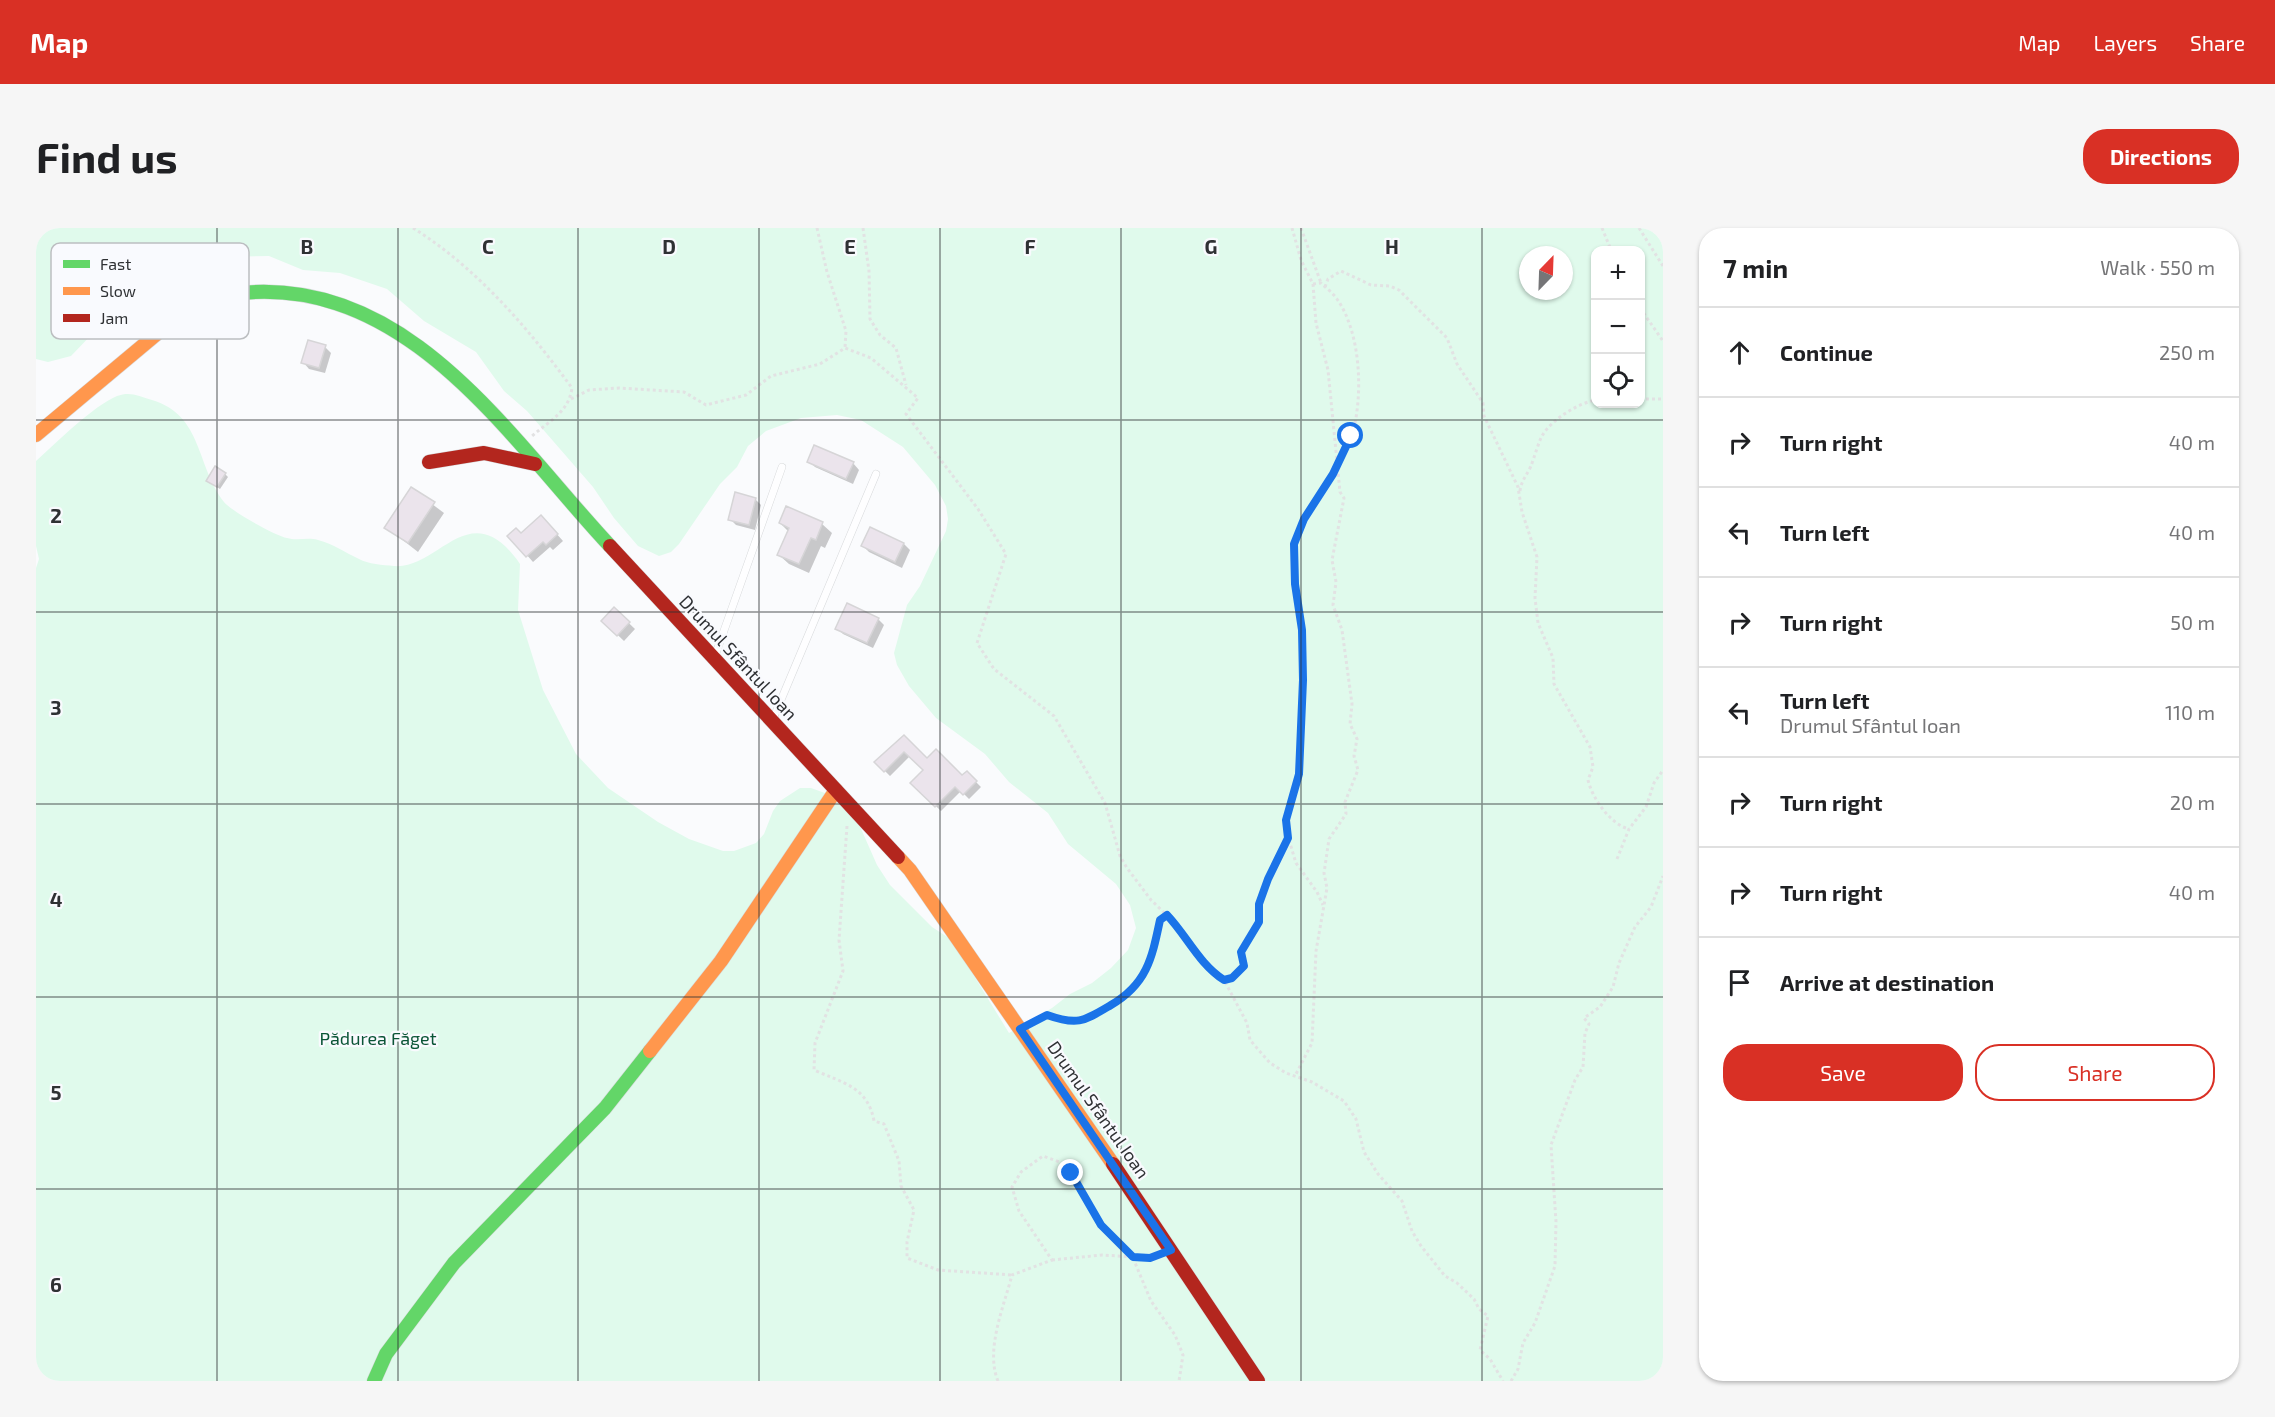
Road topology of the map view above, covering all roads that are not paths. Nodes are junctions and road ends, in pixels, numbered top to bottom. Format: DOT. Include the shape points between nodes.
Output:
graph roads {
  1 [pos="249,292"];
  2 [pos="151,339"];
  3 [pos="36,435"];
  4 [pos="429,462"];
  5 [pos="536,464"];
  6 [pos="782,467"];
  7 [pos="876,474"];
  8 [pos="714,659"];
  9 [pos="772,721"];
  10 [pos="836,790"];
  11 [pos="374,1381"];
  12 [pos="1258,1381"];
  1 -- 5 [label="main road, Drumul Sfântul Ioan" via="269,290 316,297 394,328 454,374"];
  2 -- 3 [label="main road, Drumul Sfântul Ioan"];
  4 -- 5 [label="main road" via="484,453"];
  5 -- 8 [label="main road, Drumul Sfântul Ioan"];
  6 -- 8 [label="lane"];
  7 -- 9 [label="lane"];
  8 -- 9 [label="main road, Drumul Sfântul Ioan"];
  9 -- 10 [label="main road, Drumul Sfântul Ioan"];
  10 -- 11 [label="main road" via="714,970 605,1108 454,1263 386,1354"];
  10 -- 12 [label="main road, Drumul Sfântul Ioan" via="910,870"];
}
